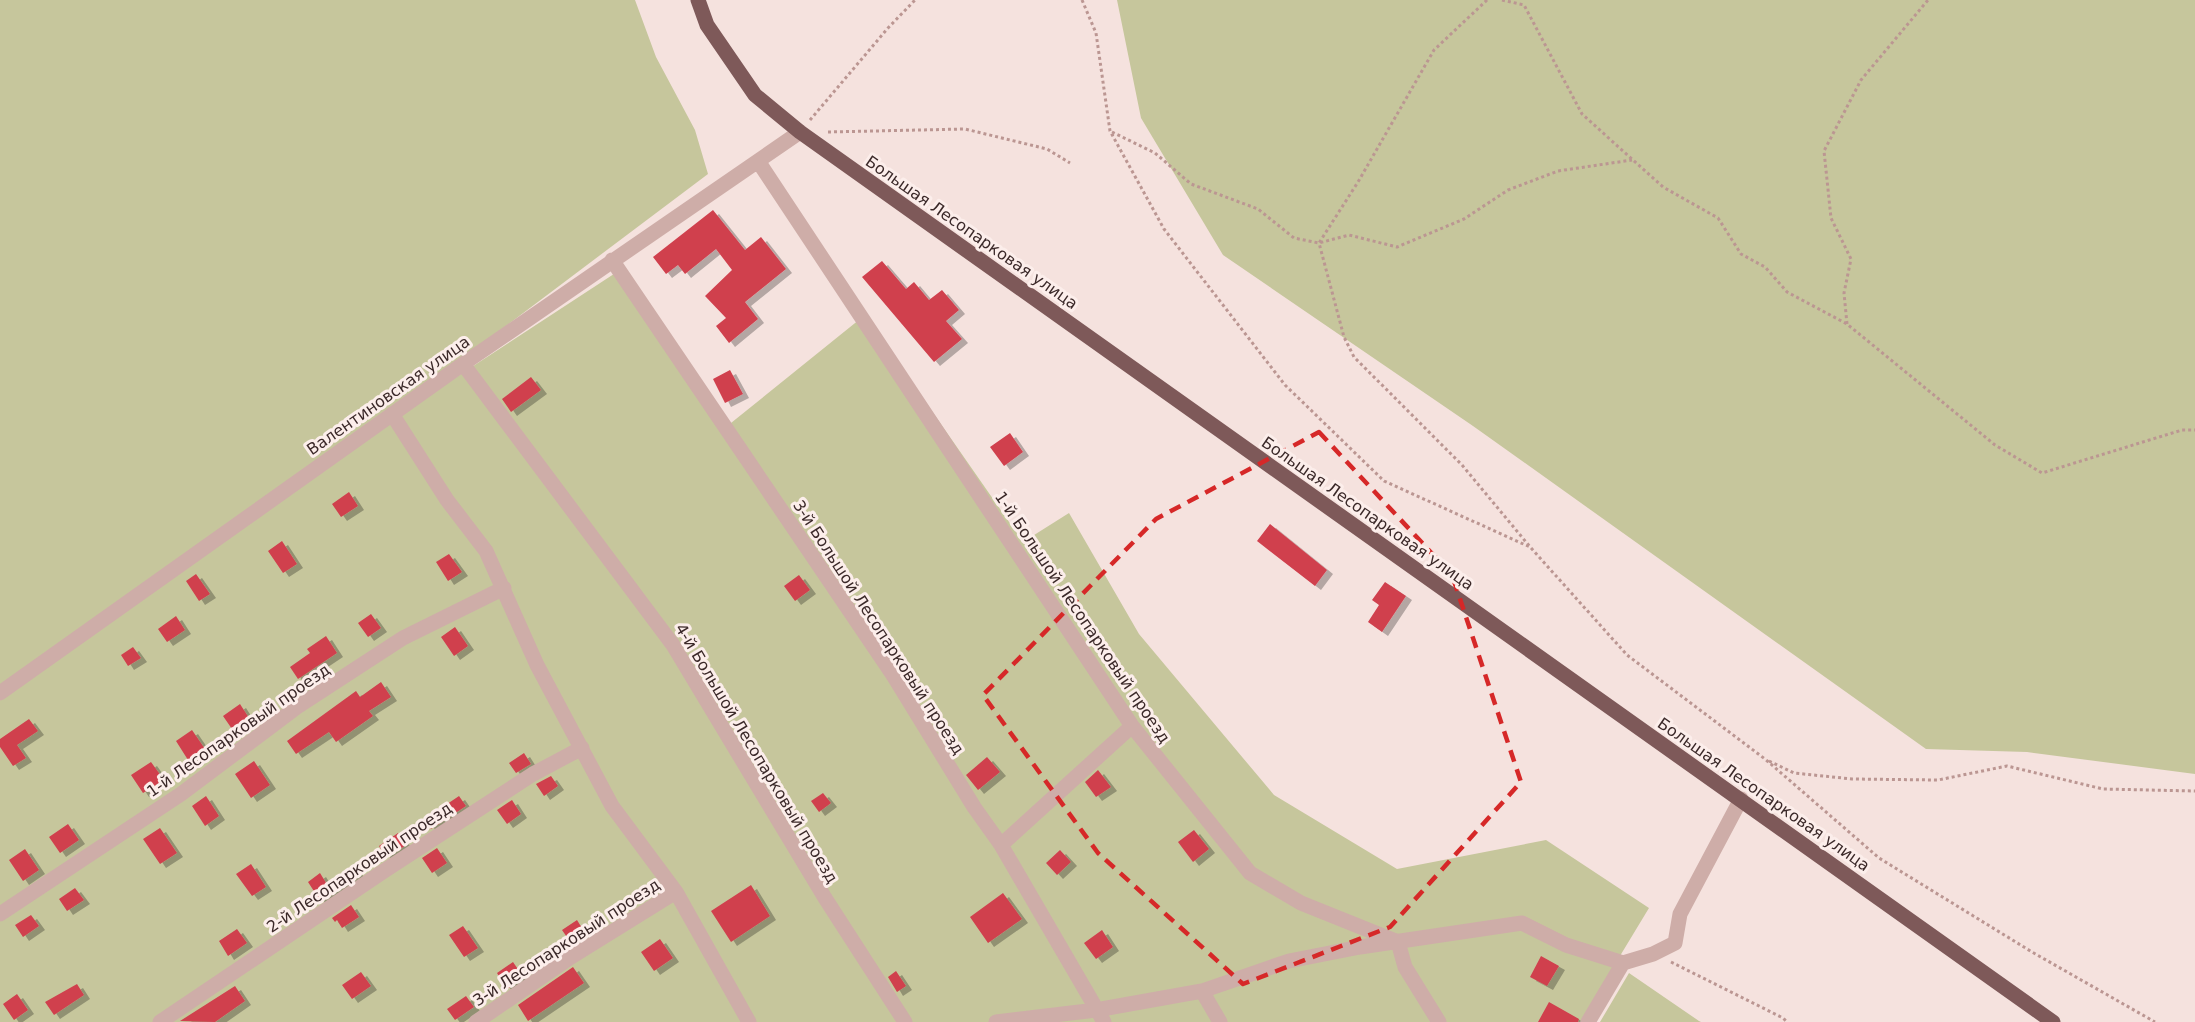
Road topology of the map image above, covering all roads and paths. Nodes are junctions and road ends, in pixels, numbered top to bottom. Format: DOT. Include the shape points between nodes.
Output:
graph roads {
  1 [pos="698,0"];
  2 [pos="915,0"];
  3 [pos="1082,0"];
  4 [pos="1487,0"];
  5 [pos="1502,0"];
  6 [pos="1928,0"];
  7 [pos="1110,131"];
  8 [pos="800,132"];
  9 [pos="758,160"];
  10 [pos="1633,160"];
  11 [pos="1070,163"];
  12 [pos="1319,243"];
  13 [pos="612,260"];
  14 [pos="1847,324"];
  15 [pos="463,364"];
  16 [pos="392,414"];
  17 [pos="2195,430"];
  18 [pos="1531,548"];
  19 [pos="504,588"];
  20 [pos="0,693"];
  21 [pos="1132,726"];
  22 [pos="582,748"];
  23 [pos="1765,759"];
  24 [pos="2195,791"];
  25 [pos="1741,799"];
  26 [pos="1001,845"];
  27 [pos="676,892"];
  28 [pos="0,914"];
  29 [pos="1398,942"];
  30 [pos="1653,954"];
  31 [pos="1623,963"];
  32 [pos="1202,992"];
  33 [pos="1100,1016"];
  34 [pos="160,1022"];
  35 [pos="477,1022"];
  36 [pos="749,1022"];
  37 [pos="905,1022"];
  38 [pos="996,1022"];
  39 [pos="1220,1022"];
  40 [pos="1439,1022"];
  41 [pos="1588,1022"];
  42 [pos="1787,1022"];
  43 [pos="2053,1022"];
  44 [pos="2155,1022"];
  1 -- 8 [label="main road, Большая Лесопарковая улица" via="707,25 755,95"];
  2 -- 8 [label="path"];
  3 -- 7 [label="path" via="1096,33"];
  4 -- 12 [label="path" via="1434,50"];
  5 -- 10 [label="path" via="1524,5 1582,114"];
  6 -- 14 [label="path" via="1861,80 1824,151 1831,218 1851,259 1844,293"];
  7 -- 12 [label="path" via="1155,153 1191,184 1258,209 1294,238"];
  7 -- 18 [label="path" via="1164,229 1285,386 1384,481"];
  8 -- 9 [label="street, Валентиновская улица"];
  8 -- 11 [label="path" via="965,129 1047,149"];
  8 -- 25 [label="main road, Большая Лесопарковая улица"];
  9 -- 13 [label="street, Валентиновская улица"];
  9 -- 21 [label="street, 1-й Большой Лесопарковый проезд"];
  10 -- 12 [label="path" via="1558,171 1508,190 1464,219 1397,247 1349,235"];
  10 -- 14 [label="path" via="1663,187 1718,218 1741,254 1765,267 1787,292"];
  12 -- 18 [label="path" via="1344,337 1354,357 1462,465"];
  13 -- 15 [label="street, Валентиновская улица"];
  13 -- 26 [label="street, 3-й Большой Лесопарковый проезд" via="893,675"];
  14 -- 17 [label="path" via="1995,445 2043,473 2182,430"];
  15 -- 16 [label="street, Валентиновская улица"];
  15 -- 37 [label="street, 4-й Большой Лесопарковый проезд" via="673,645 825,898"];
  16 -- 19 [label="street" via="447,500 486,551"];
  16 -- 20 [label="street, Валентиновская улица"];
  18 -- 23 [label="path" via="1627,655"];
  19 -- 22 [label="street" via="537,665"];
  19 -- 28 [label="street, 1-й Лесопарковый проезд" via="403,638 297,707 181,794"];
  21 -- 26 [label="street"];
  21 -- 29 [label="street, 1-й Большой Лесопарковый проезд" via="1250,873 1301,903"];
  22 -- 27 [label="street" via="612,806"];
  22 -- 34 [label="street, 2-й Лесопарковый проезд" via="533,774"];
  23 -- 24 [label="path" via="1794,773 1851,780 1938,780 2007,766 2103,789"];
  23 -- 44 [label="path" via="1879,858"];
  25 -- 30 [label="street" via="1680,914 1675,943"];
  25 -- 43 [label="main road, Большая Лесопарковая улица"];
  26 -- 33 [label="street, 3-й Большой Лесопарковый проезд"];
  27 -- 35 [label="street, 3-й Лесопарковый проезд"];
  27 -- 36 [label="street"];
  29 -- 31 [label="street" via="1522,924 1566,945"];
  29 -- 32 [label="street" via="1289,961"];
  29 -- 40 [label="street" via="1405,968"];
  30 -- 31 [label="street"];
  30 -- 42 [label="path"];
  31 -- 41 [label="street"];
  32 -- 33 [label="street"];
  32 -- 39 [label="street"];
  33 -- 38 [label="street"];
}
